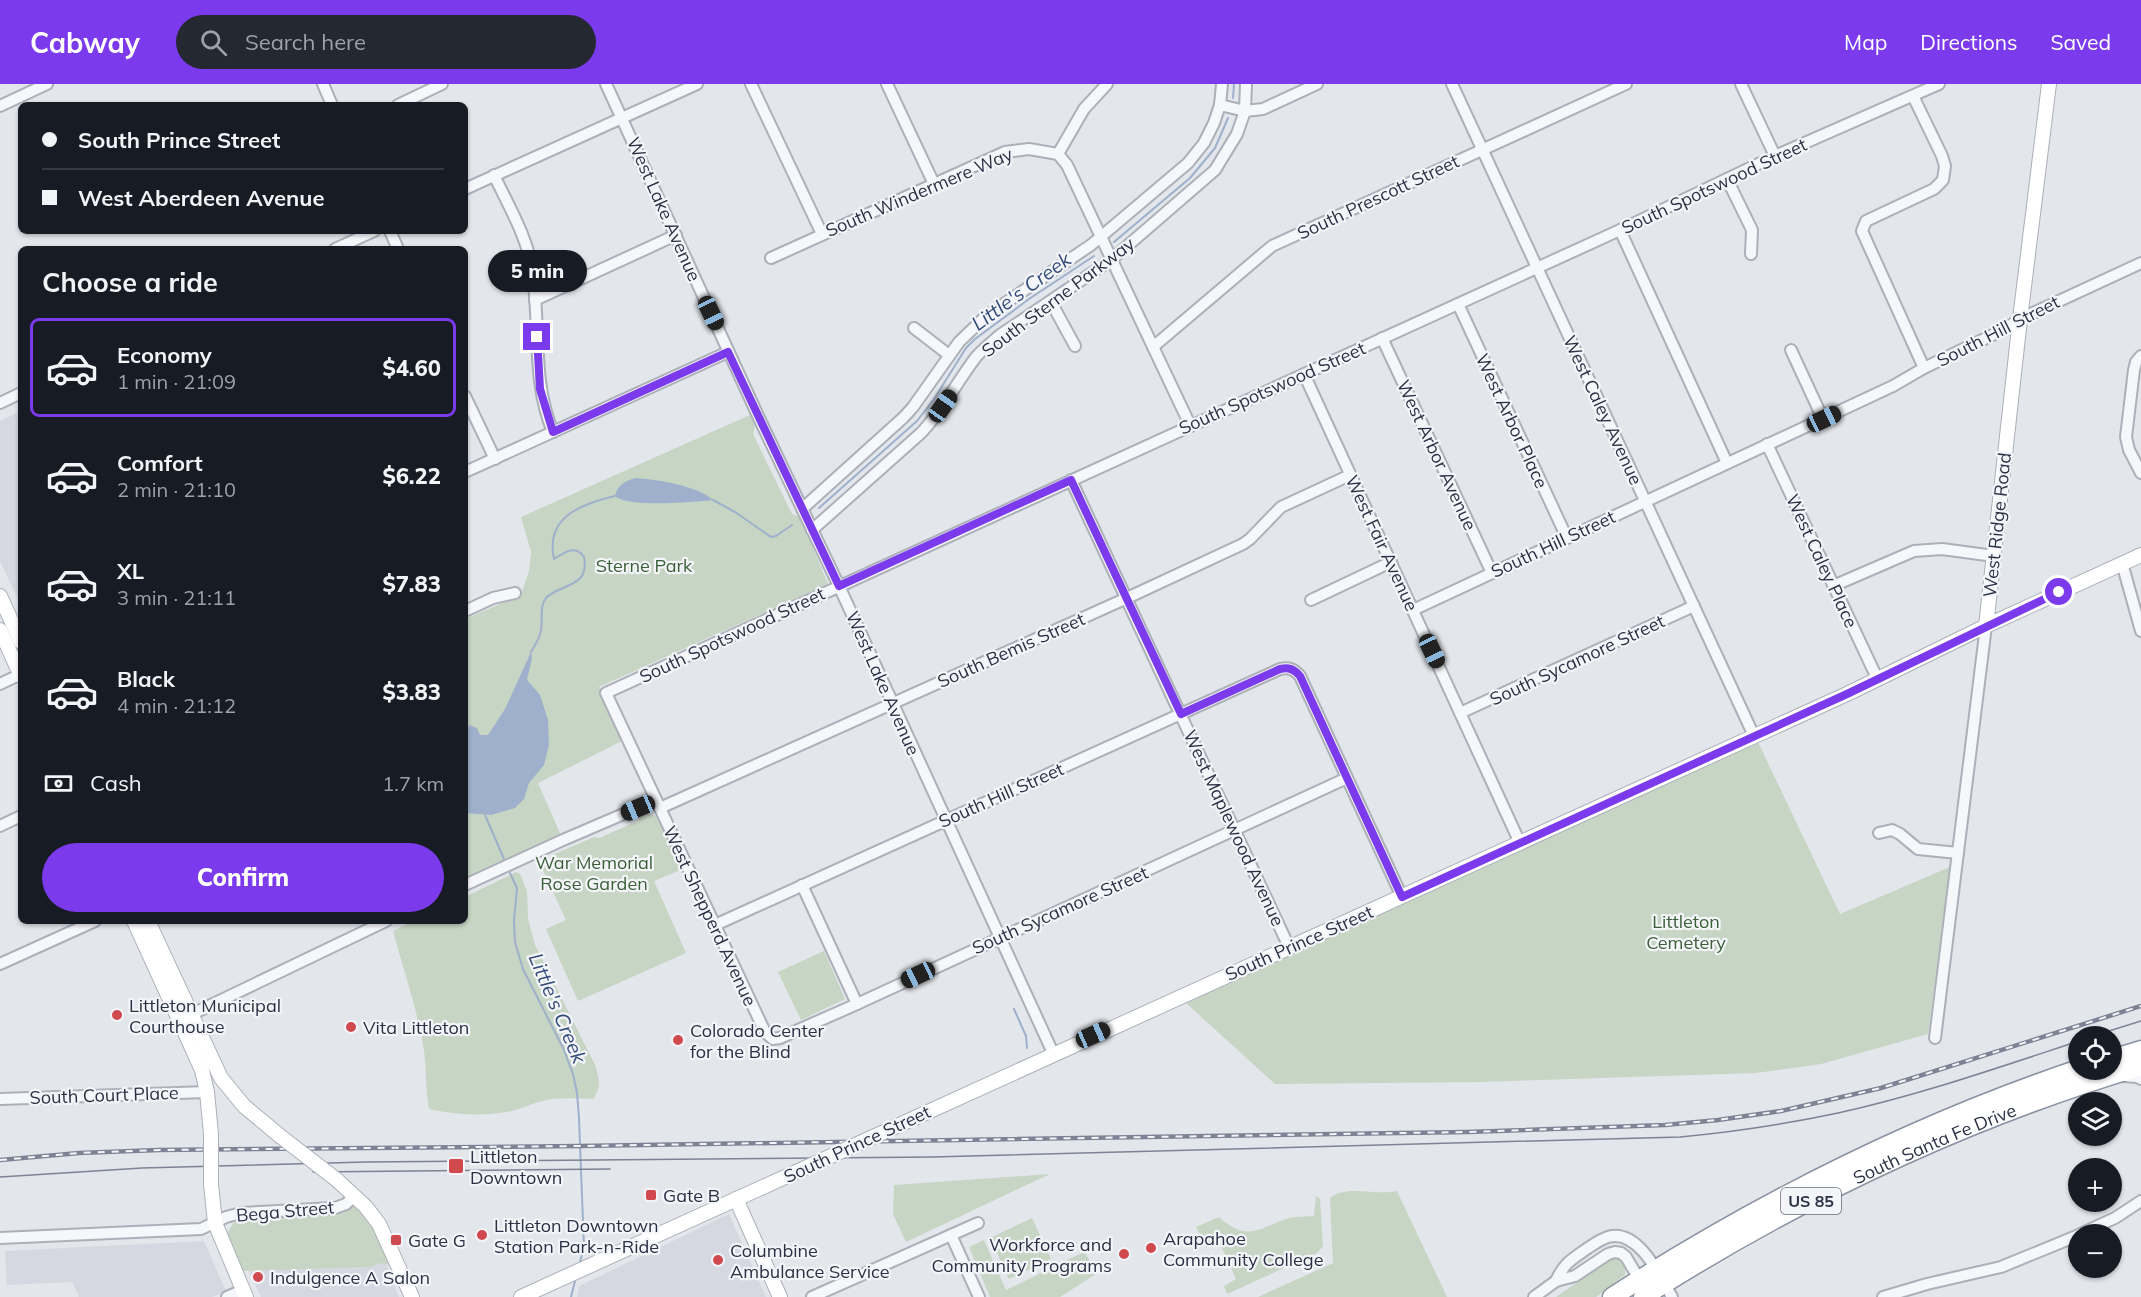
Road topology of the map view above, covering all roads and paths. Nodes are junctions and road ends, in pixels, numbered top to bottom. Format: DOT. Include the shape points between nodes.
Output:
graph roads {
  1 [pos="47,84"];
  2 [pos="323,84"];
  3 [pos="442,84"];
  4 [pos="606,84"];
  5 [pos="697,84"];
  6 [pos="751,84"];
  7 [pos="887,84"];
  8 [pos="1107,84"];
  9 [pos="1222,84"];
  10 [pos="1246,84"];
  11 [pos="1317,84"];
  12 [pos="1452,84"];
  13 [pos="1626,84"];
  14 [pos="1741,84"];
  15 [pos="1939,84"];
  16 [pos="2049,84"];
  17 [pos="1914,96"];
  18 [pos="331,102"];
  19 [pos="404,102"];
  20 [pos="1220,105"];
  21 [pos="0,106"];
  22 [pos="1245,111"];
  23 [pos="622,118"];
  24 [pos="1483,149"];
  25 [pos="1058,154"];
  26 [pos="1775,156"];
  27 [pos="495,175"];
  28 [pos="1728,179"];
  29 [pos="934,184"];
  30 [pos="468,188"];
  31 [pos="1620,230"];
  32 [pos="368,234"];
  33 [pos="822,234"];
  34 [pos="676,235"];
  35 [pos="1101,237"];
  36 [pos="342,246"];
  37 [pos="1752,254"];
  38 [pos="771,258"];
  39 [pos="1111,260"];
  40 [pos="2141,262"];
  41 [pos="1537,267"];
  42 [pos="535,300"];
  43 [pos="1051,302"];
  44 [pos="1458,304"];
  45 [pos="2020,319"];
  46 [pos="914,328"];
  47 [pos="1382,338"];
  48 [pos="1075,346"];
  49 [pos="1153,347"];
  50 [pos="1791,350"];
  51 [pos="728,352"];
  52 [pos="949,355"];
  53 [pos="2141,356"];
  54 [pos="1924,368"];
  55 [pos="1304,374"];
  56 [pos="18,394"];
  57 [pos="468,402"];
  58 [pos="0,403"];
  59 [pos="1824,419"];
  60 [pos="1190,425"];
  61 [pos="553,432"];
  62 [pos="1767,444"];
  63 [pos="495,459"];
  64 [pos="1727,463"];
  65 [pos="468,471"];
  66 [pos="2141,473"];
  67 [pos="1350,475"];
  68 [pos="1071,480"];
  69 [pos="1645,501"];
  70 [pos="802,509"];
  71 [pos="812,530"];
  72 [pos="1567,538"];
  73 [pos="2141,555"];
  74 [pos="1994,556"];
  75 [pos="1391,562"];
  76 [pos="2122,563"];
  77 [pos="1492,573"];
  78 [pos="839,586"];
  79 [pos="1833,586"];
  80 [pos="515,593"];
  81 [pos="0,596"];
  82 [pos="1126,598"];
  83 [pos="1311,600"];
  84 [pos="1694,606"];
  85 [pos="468,610"];
  86 [pos="1413,610"];
  87 [pos="1986,626"];
  88 [pos="0,630"];
  89 [pos="2141,631"];
  90 [pos="18,635"];
  91 [pos="18,669"];
  92 [pos="18,676"];
  93 [pos="1876,678"];
  94 [pos="0,684"];
  95 [pos="606,693"];
  96 [pos="891,703"];
  97 [pos="1460,713"];
  98 [pos="1181,714"];
  99 [pos="1754,736"];
  100 [pos="1347,778"];
  101 [pos="658,804"];
  102 [pos="18,817"];
  103 [pos="946,820"];
  104 [pos="0,826"];
  105 [pos="1235,831"];
  106 [pos="1879,833"];
  107 [pos="1520,843"];
  108 [pos="1958,853"];
  109 [pos="468,884"];
  110 [pos="802,885"];
  111 [pos="1402,897"];
  112 [pos="88,924"];
  113 [pos="136,924"];
  114 [pos="149,924"];
  115 [pos="380,924"];
  116 [pos="715,925"];
  117 [pos="1000,937"];
  118 [pos="1289,947"];
  119 [pos="0,964"];
  120 [pos="857,1004"];
  121 [pos="186,1017"];
  122 [pos="1935,1038"];
  123 [pos="772,1039"];
  124 [pos="2141,1050"];
  125 [pos="1053,1053"];
  126 [pos="2122,1060"];
  127 [pos="2141,1066"];
  128 [pos="2122,1067"];
  129 [pos="2122,1071"];
  130 [pos="2068,1073"];
  131 [pos="2081,1080"];
  132 [pos="2141,1080"];
  133 [pos="207,1092"];
  134 [pos="0,1099"];
  135 [pos="258,1119"];
  136 [pos="354,1196"];
  137 [pos="736,1200"];
  138 [pos="2141,1201"];
  139 [pos="215,1223"];
  140 [pos="978,1223"];
  141 [pos="2102,1224"];
  142 [pos="951,1235"];
  143 [pos="0,1238"];
  144 [pos="2068,1240"];
  145 [pos="1556,1281"];
  146 [pos="1664,1283"];
  147 [pos="1645,1292"];
  148 [pos="244,1293"];
  149 [pos="227,1297"];
  150 [pos="412,1297"];
  151 [pos="521,1297"];
  152 [pos="780,1297"];
  153 [pos="812,1297"];
  154 [pos="979,1297"];
  155 [pos="1534,1297"];
  156 [pos="1612,1297"];
  157 [pos="1883,1297"];
  1 -- 21 [label="street"];
  2 -- 18 [label="street"];
  3 -- 19 [label="street"];
  4 -- 23 [label="street, West Lake Avenue"];
  5 -- 23 [label="street"];
  6 -- 33 [label="street"];
  7 -- 29 [label="street"];
  8 -- 25 [label="street" via="1080,114"];
  9 -- 20 [label="street, South Sterne Parkway"];
  10 -- 22 [label="street, South Sterne Parkway"];
  11 -- 22 [label="street" via="1263,109"];
  12 -- 24 [label="street, West Caley Avenue"];
  13 -- 24 [label="street, South Prescott Street"];
  14 -- 26 [label="street"];
  15 -- 17 [label="street, South Spotswood Street"];
  16 -- 45 [label="street, West Ridge Road"];
  17 -- 26 [label="street, South Spotswood Street"];
  17 -- 54 [label="street" via="1942,156 1943,180 1934,189 1866,221 1862,231"];
  20 -- 22 [label="street"];
  20 -- 35 [label="street, South Sterne Parkway" via="1204,143 1188,163"];
  22 -- 39 [label="street, South Sterne Parkway" via="1237,134 1215,170"];
  23 -- 27 [label="street"];
  23 -- 34 [label="street, West Lake Avenue"];
  24 -- 41 [label="street, West Caley Avenue"];
  24 -- 49 [label="street, South Prescott Street" via="1272,246"];
  25 -- 29 [label="street, South Windermere Way" via="1015,149"];
  25 -- 35 [label="street"];
  26 -- 28 [label="street, South Spotswood Street"];
  27 -- 30 [label="street"];
  27 -- 42 [label="street" via="529,255"];
  28 -- 31 [label="street, South Spotswood Street"];
  28 -- 37 [label="street" via="1752,230"];
  29 -- 33 [label="street, South Windermere Way"];
  31 -- 41 [label="street, South Spotswood Street"];
  31 -- 64 [label="street"];
  32 -- 36 [label="street"];
  33 -- 38 [label="street, South Windermere Way"];
  34 -- 42 [label="street"];
  34 -- 51 [label="street, West Lake Avenue"];
  35 -- 39 [label="street"];
  35 -- 52 [label="street, South Sterne Parkway" via="986,316"];
  39 -- 43 [label="street, South Sterne Parkway"];
  39 -- 49 [label="street"];
  40 -- 45 [label="street, South Hill Street"];
  41 -- 44 [label="street, South Spotswood Street"];
  41 -- 69 [label="street, West Caley Avenue"];
  42 -- 61 [label="street" via="540,389"];
  43 -- 48 [label="street"];
  43 -- 71 [label="street, South Sterne Parkway" via="987,346 921,434"];
  44 -- 47 [label="street, South Spotswood Street"];
  44 -- 72 [label="street, West Arbor Place"];
  45 -- 54 [label="street, South Hill Street" via="2006,330"];
  45 -- 74 [label="street, West Ridge Road"];
  46 -- 52 [label="street"];
  47 -- 55 [label="street, South Spotswood Street"];
  47 -- 77 [label="street, West Arbor Avenue"];
  49 -- 60 [label="street"];
  50 -- 59 [label="street"];
  51 -- 61 [label="street"];
  51 -- 70 [label="street, West Lake Avenue"];
  52 -- 70 [label="street, South Sterne Parkway" via="904,417"];
  53 -- 66 [label="street" via="2134,370 2126,437"];
  54 -- 59 [label="street, South Hill Street"];
  55 -- 60 [label="street, South Spotswood Street"];
  55 -- 67 [label="street, West Fair Avenue"];
  56 -- 58 [label="street"];
  57 -- 63 [label="street"];
  59 -- 62 [label="street, South Hill Street"];
  60 -- 68 [label="street, South Spotswood Street"];
  61 -- 63 [label="street"];
  62 -- 64 [label="street, South Hill Street"];
  62 -- 79 [label="street, West Caley Place"];
  63 -- 65 [label="street"];
  64 -- 69 [label="street, South Hill Street"];
  67 -- 75 [label="street, West Fair Avenue"];
  67 -- 82 [label="street, South Bemis Street" via="1281,507 1243,544"];
  68 -- 78 [label="street, South Spotswood Street"];
  68 -- 82 [label="street, West Maplewood Avenue"];
  69 -- 72 [label="street, South Hill Street"];
  69 -- 84 [label="street, West Caley Avenue"];
  70 -- 71 [label="street, West Lake Avenue"];
  71 -- 78 [label="street, West Lake Avenue"];
  72 -- 77 [label="street, South Hill Street"];
  73 -- 76 [label="street, South Prince Street"];
  74 -- 79 [label="street" via="1942,549 1914,551"];
  74 -- 87 [label="street, West Ridge Road"];
  75 -- 83 [label="street"];
  75 -- 86 [label="street, West Fair Avenue"];
  76 -- 87 [label="street, South Prince Street"];
  76 -- 89 [label="street"];
  77 -- 86 [label="street, South Hill Street"];
  78 -- 95 [label="street, South Spotswood Street"];
  78 -- 96 [label="street, West Lake Avenue"];
  79 -- 93 [label="street, West Caley Place"];
  80 -- 85 [label="street"];
  81 -- 90 [label="street"];
  82 -- 96 [label="street, South Bemis Street"];
  82 -- 98 [label="street, West Maplewood Avenue"];
  84 -- 97 [label="street, South Sycamore Street"];
  84 -- 99 [label="street, West Caley Avenue"];
  86 -- 97 [label="street, West Fair Avenue"];
  87 -- 93 [label="street, South Prince Street"];
  87 -- 108 [label="street, West Ridge Road"];
  88 -- 91 [label="street"];
  92 -- 94 [label="street"];
  93 -- 99 [label="street, South Prince Street"];
  95 -- 101 [label="street, West Shepperd Avenue"];
  96 -- 101 [label="street, South Bemis Street"];
  96 -- 103 [label="street, West Lake Avenue"];
  97 -- 107 [label="street, West Fair Avenue"];
  98 -- 100 [label="street, South Hill Street" via="1280,669 1295,670"];
  98 -- 103 [label="street, South Hill Street"];
  98 -- 105 [label="street, West Maplewood Avenue"];
  99 -- 107 [label="street, South Prince Street"];
  100 -- 105 [label="street, South Sycamore Street"];
  100 -- 111 [label="street"];
  101 -- 109 [label="street, South Bemis Street" via="563,840"];
  101 -- 116 [label="street, West Shepperd Avenue"];
  102 -- 104 [label="street"];
  103 -- 110 [label="street, South Hill Street"];
  103 -- 117 [label="street, West Lake Avenue"];
  105 -- 117 [label="street, South Sycamore Street"];
  105 -- 118 [label="street, West Maplewood Avenue"];
  106 -- 108 [label="street" via="1892,830 1918,849"];
  107 -- 111 [label="street, South Prince Street"];
  108 -- 122 [label="street, West Ridge Road"];
  110 -- 116 [label="street, South Hill Street"];
  110 -- 120 [label="street"];
  111 -- 118 [label="street, South Prince Street"];
  112 -- 119 [label="street"];
  113 -- 121 [label="street"];
  114 -- 121 [label="street"];
  115 -- 121 [label="street"];
  116 -- 123 [label="street, West Shepperd Avenue" via="765,1032"];
  117 -- 120 [label="street, South Sycamore Street"];
  117 -- 125 [label="street, West Lake Avenue"];
  118 -- 125 [label="street, South Prince Street"];
  120 -- 123 [label="street, South Sycamore Street"];
  121 -- 133 [label="street"];
  121 -- 135 [label="street" via="221,1078"];
  124 -- 126 [label="highway, South Santa Fe Drive / US 85"];
  125 -- 137 [label="street, South Prince Street, bridge"];
  127 -- 128 [label="highway, South Santa Fe Drive / US 85"];
  129 -- 132 [label="street"];
  130 -- 146 [label="highway, South Santa Fe Drive / US 85" via="1924,1127 1860,1156 1731,1225"];
  131 -- 146 [label="highway, South Santa Fe Drive / US 85" via="1893,1160 1773,1221"];
  133 -- 134 [label="street, South Court Place"];
  133 -- 135 [label="street" via="223,1096 247,1119"];
  133 -- 139 [label="street, bridge"];
  135 -- 136 [label="street, bridge"];
  136 -- 139 [label="street, Bega Street" via="335,1208 241,1213"];
  136 -- 150 [label="street" via="383,1230"];
  137 -- 151 [label="street, South Prince Street"];
  137 -- 152 [label="street"];
  138 -- 141 [label="street"];
  139 -- 143 [label="street, Bega Street" via="201,1229"];
  139 -- 148 [label="street"];
  140 -- 142 [label="street"];
  142 -- 153 [label="street"];
  142 -- 154 [label="street"];
  144 -- 157 [label="street" via="2001,1267"];
  145 -- 146 [label="street" via="1563,1266 1599,1241 1620,1236 1636,1243"];
  145 -- 147 [label="street" via="1575,1276 1615,1252 1626,1257"];
  145 -- 155 [label="street"];
  146 -- 147 [label="highway, South Santa Fe Drive / US 85"];
  147 -- 156 [label="highway, South Santa Fe Drive / US 85"];
  148 -- 149 [label="street"];
}
